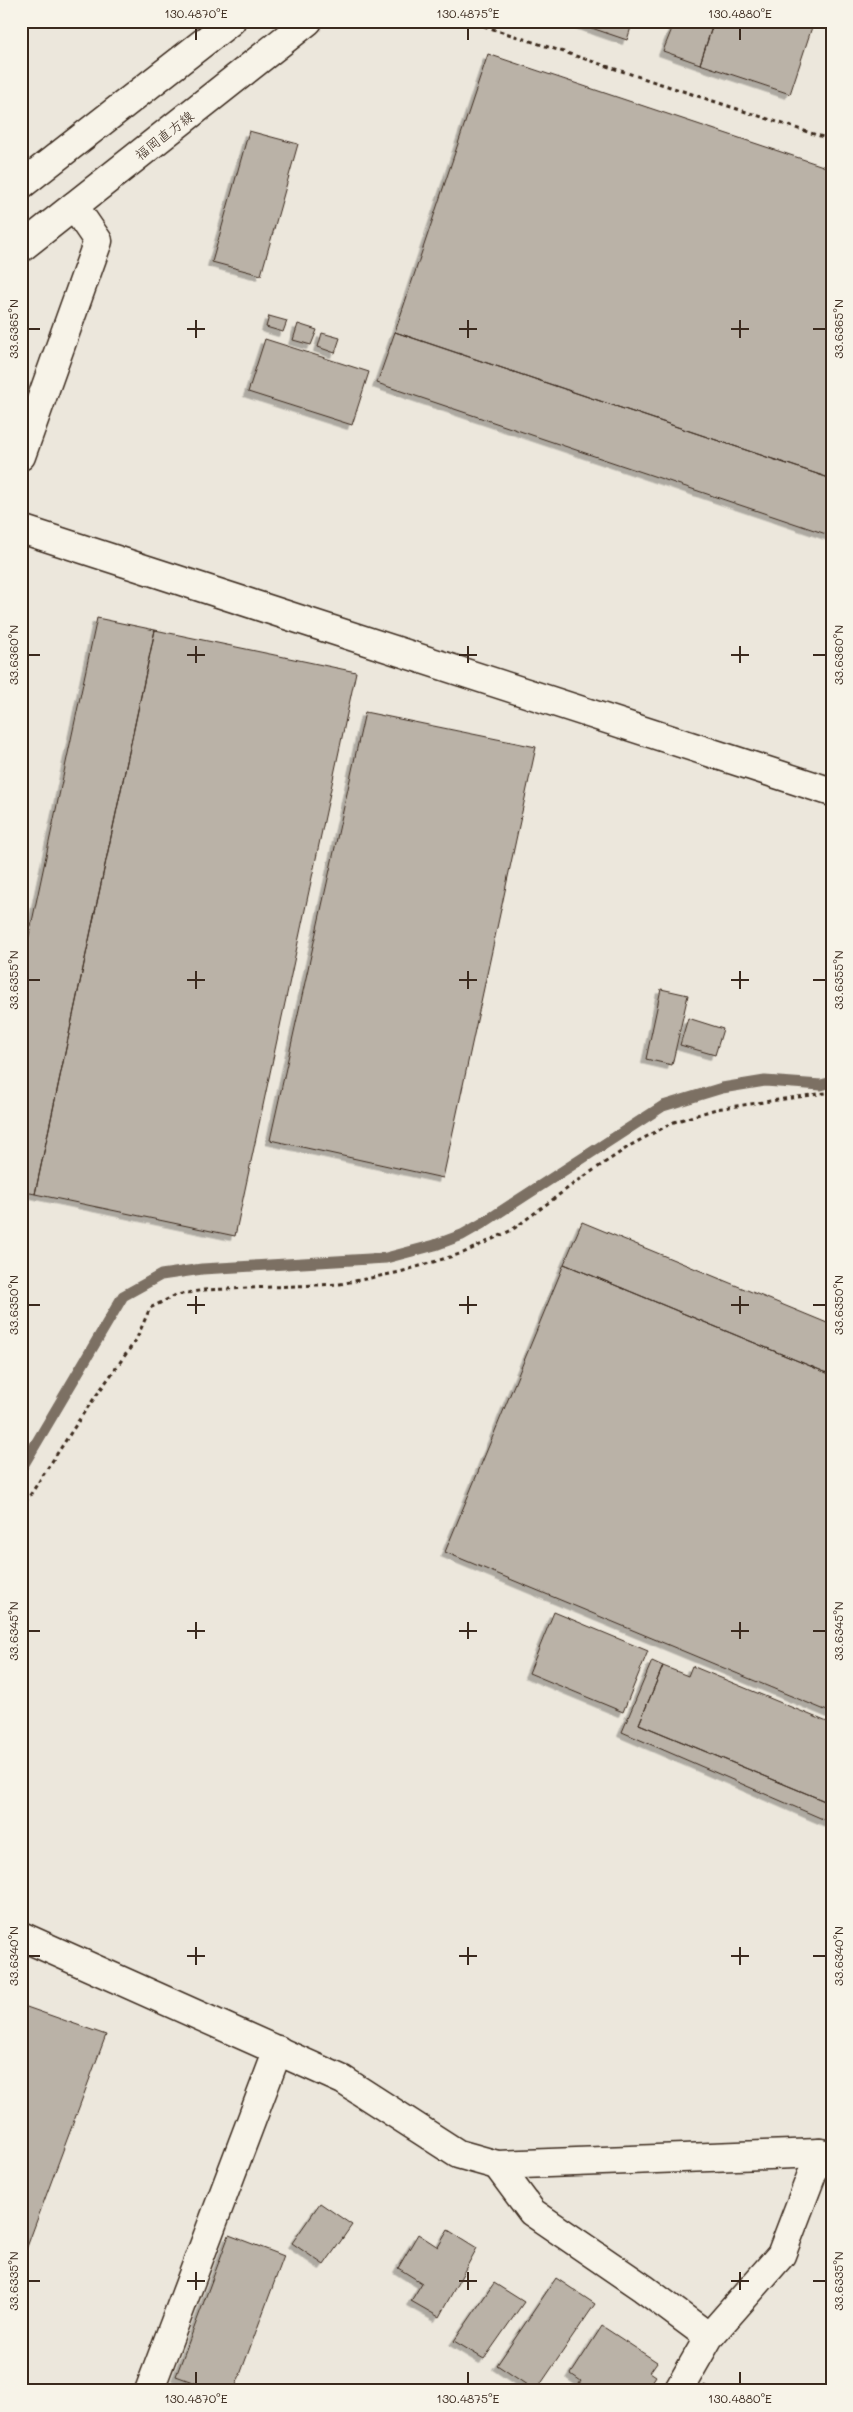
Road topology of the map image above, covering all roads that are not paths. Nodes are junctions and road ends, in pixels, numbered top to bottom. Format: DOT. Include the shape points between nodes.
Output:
graph roads {
  1 [pos="231,21"];
  2 [pos="308,21"];
  3 [pos="21,185"];
  4 [pos="74,206"];
  5 [pos="21,248"];
  6 [pos="21,456"];
  7 [pos="21,529"];
  8 [pos="832,792"];
  9 [pos="21,1936"];
  10 [pos="278,2050"];
  11 [pos="826,2154"];
  12 [pos="498,2165"];
  13 [pos="709,2337"];
  14 [pos="149,2391"];
  15 [pos="678,2391"];
  1 -- 3 [label="street"];
  2 -- 4 [label="street, 福岡直方線"];
  4 -- 5 [label="street, 福岡直方線"];
  4 -- 6 [label="street" via="98,241"];
  7 -- 8 [label="street"];
  9 -- 10 [label="street"];
  10 -- 12 [label="street" via="344,2080 458,2154"];
  10 -- 14 [label="street"];
  11 -- 12 [label="street"];
  11 -- 13 [label="street" via="780,2255"];
  12 -- 13 [label="street" via="532,2212"];
  13 -- 15 [label="street"];
}
